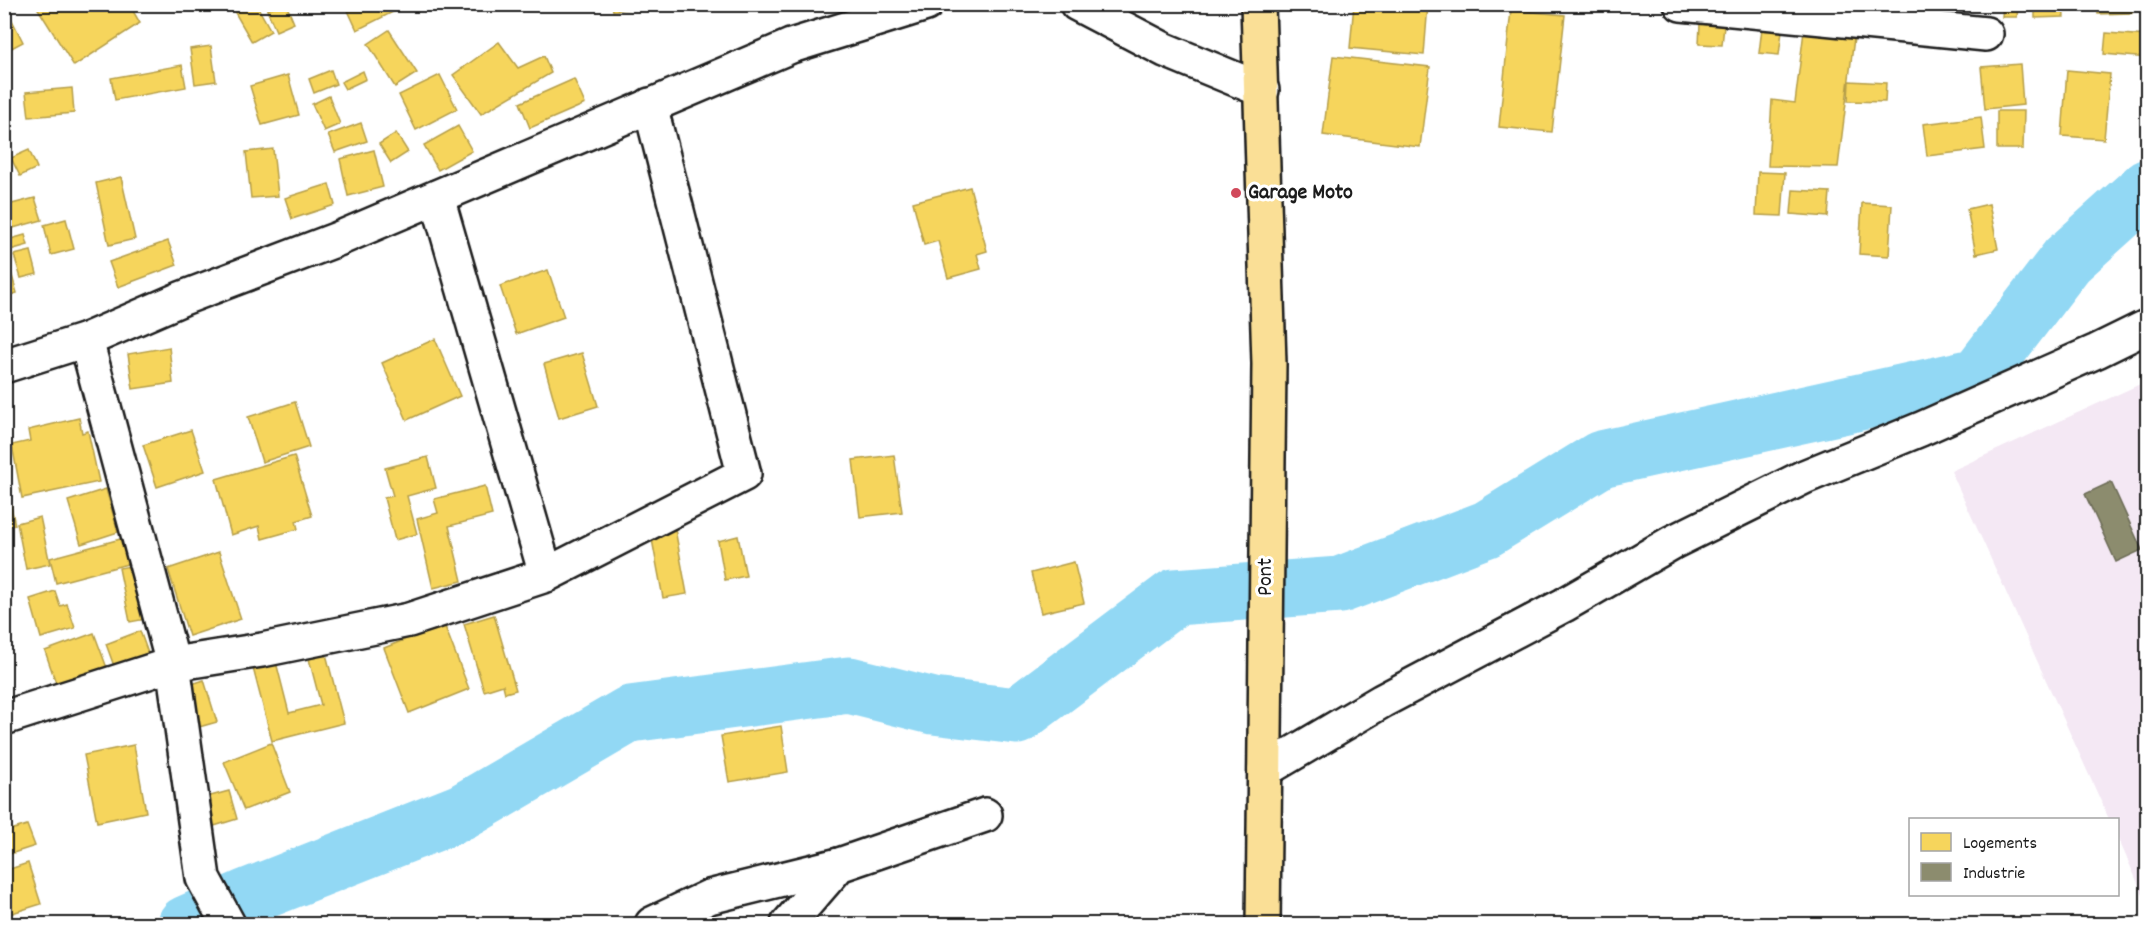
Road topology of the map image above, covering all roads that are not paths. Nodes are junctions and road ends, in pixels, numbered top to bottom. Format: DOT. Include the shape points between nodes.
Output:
graph roads {
  1 [pos="926,4"];
  2 [pos="1077,4"];
  3 [pos="1258,4"];
  4 [pos="1681,4"];
  5 [pos="1986,34"];
  6 [pos="1262,90"];
  7 [pos="650,105"];
  8 [pos="437,197"];
  9 [pos="2148,326"];
  10 [pos="86,340"];
  11 [pos="4,366"];
  12 [pos="546,575"];
  13 [pos="172,664"];
  14 [pos="4,718"];
  15 [pos="1265,770"];
  16 [pos="985,814"];
  17 [pos="839,865"];
  18 [pos="228,924"];
  19 [pos="652,924"];
  20 [pos="788,924"];
  21 [pos="1263,924"];
  1 -- 7 [label="street" via="791,46"];
  2 -- 6 [label="street" via="1165,50"];
  3 -- 6 [label="main road, Pont"];
  4 -- 5 [label="street"];
  6 -- 15 [label="main road, Pont" via="1269,364"];
  7 -- 8 [label="street"];
  7 -- 12 [label="street" via="744,474"];
  8 -- 10 [label="street"];
  8 -- 12 [label="street"];
  9 -- 15 [label="street" via="1804,477 1683,537 1382,701"];
  10 -- 11 [label="street"];
  10 -- 13 [label="street"];
  12 -- 13 [label="street" via="409,620"];
  13 -- 14 [label="street"];
  13 -- 18 [label="street" via="203,878"];
  15 -- 21 [label="main road, Pont"];
  16 -- 17 [label="street"];
  17 -- 19 [label="street" via="708,897"];
  17 -- 20 [label="street"];
}
